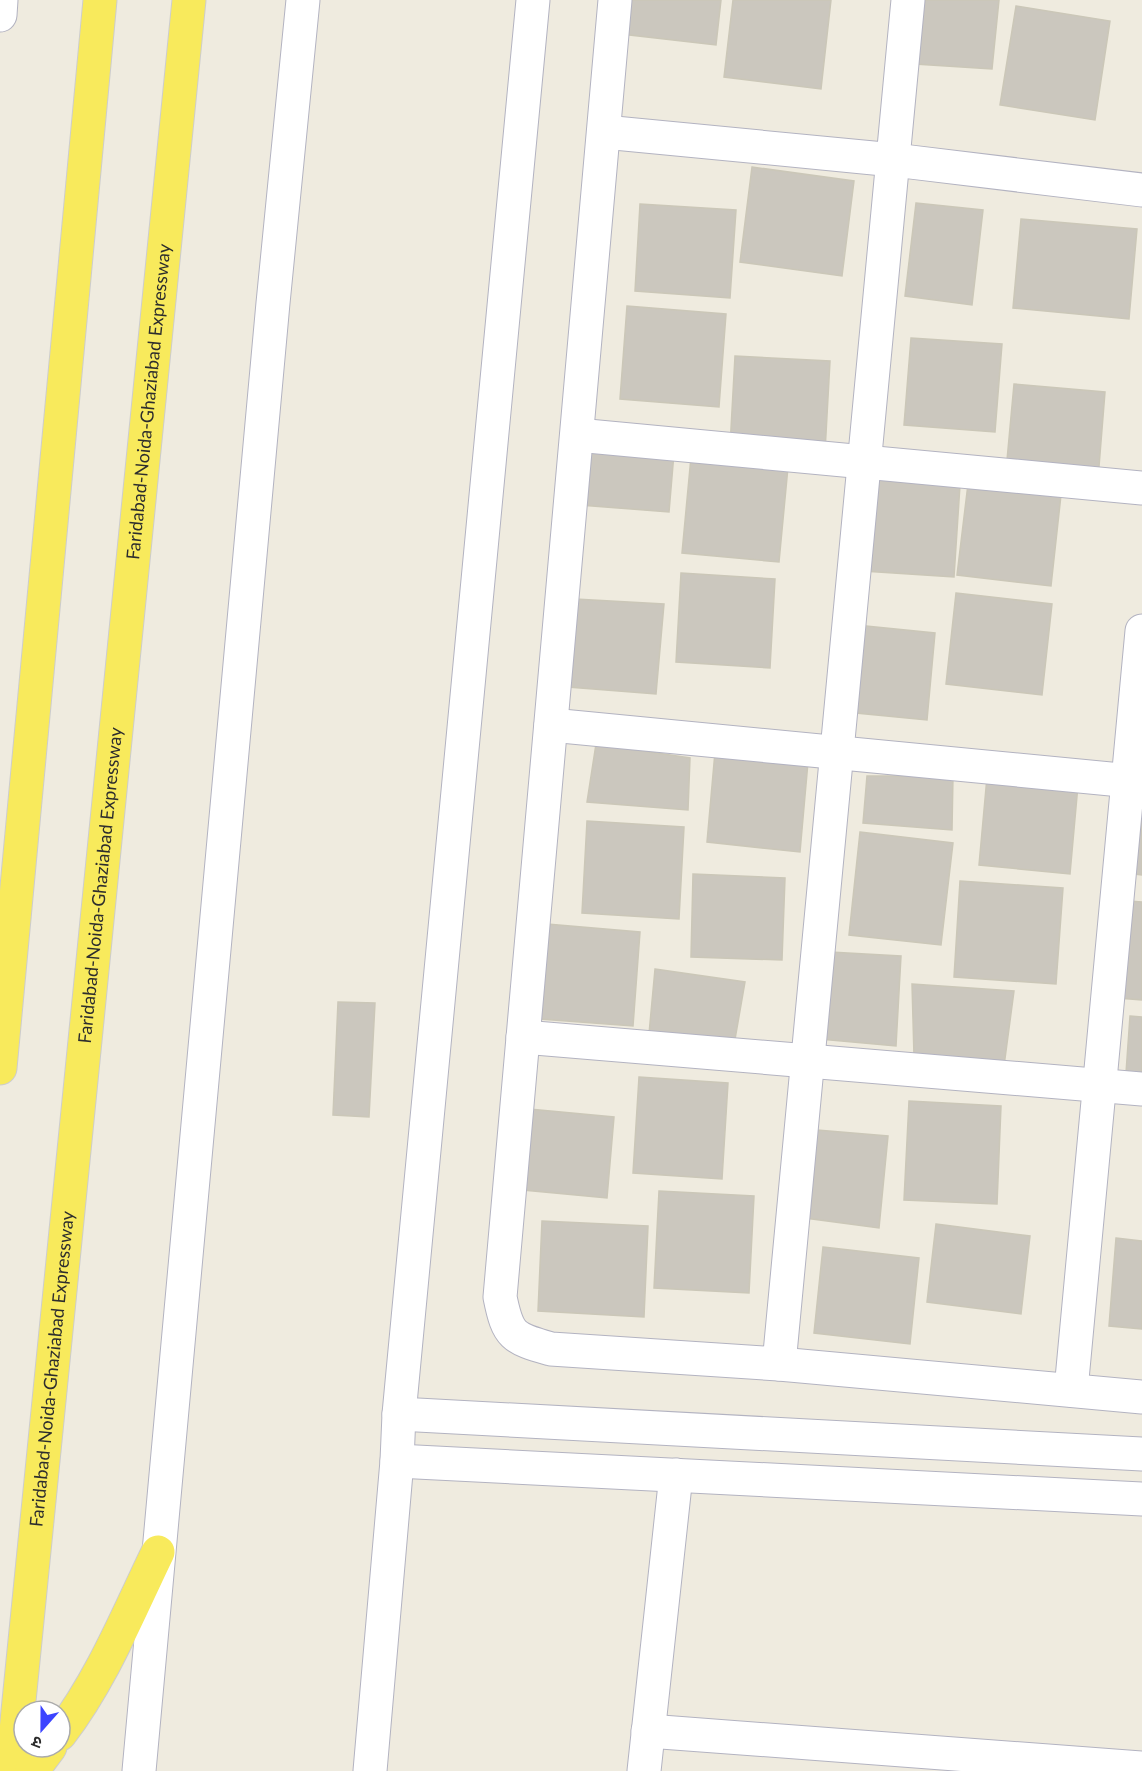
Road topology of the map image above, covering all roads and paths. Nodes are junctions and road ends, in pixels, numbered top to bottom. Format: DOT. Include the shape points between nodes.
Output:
graph roads {
  1 [pos="2,0"];
  2 [pos="100,0"];
  3 [pos="189,0"];
  4 [pos="303,0"];
  5 [pos="533,0"];
  6 [pos="615,0"];
  7 [pos="908,0"];
  8 [pos="0,15"];
  9 [pos="604,132"];
  10 [pos="894,160"];
  11 [pos="1142,190"];
  12 [pos="577,435"];
  13 [pos="865,462"];
  14 [pos="1142,488"];
  15 [pos="1142,631"];
  16 [pos="551,725"];
  17 [pos="837,753"];
  18 [pos="1135,781"];
  19 [pos="523,1037"];
  20 [pos="808,1061"];
  21 [pos="0,1068"];
  22 [pos="1099,1085"];
  23 [pos="1142,1089"];
  24 [pos="779,1364"];
  25 [pos="1071,1390"];
  26 [pos="1142,1397"];
  27 [pos="399,1414"];
  28 [pos="1142,1455"];
  29 [pos="397,1461"];
  30 [pos="676,1475"];
  31 [pos="1142,1499"];
  32 [pos="158,1552"];
  33 [pos="72,1719"];
  34 [pos="648,1731"];
  35 [pos="1008,1765"];
  36 [pos="1142,1768"];
  37 [pos="12,1771"];
  38 [pos="139,1771"];
  39 [pos="370,1771"];
  40 [pos="644,1771"];
  1 -- 8 [label="street"];
  2 -- 21 [label="main road"];
  3 -- 37 [label="main road, Faridabad-Noida-Ghaziabad Expressway"];
  4 -- 32 [label="street"];
  5 -- 27 [label="street"];
  6 -- 9 [label="street"];
  7 -- 10 [label="street"];
  9 -- 10 [label="street"];
  9 -- 12 [label="street"];
  10 -- 11 [label="street"];
  10 -- 13 [label="street"];
  12 -- 13 [label="street"];
  12 -- 16 [label="street"];
  13 -- 14 [label="street"];
  13 -- 17 [label="street"];
  15 -- 18 [label="street"];
  16 -- 17 [label="street"];
  16 -- 19 [label="street"];
  17 -- 18 [label="street"];
  17 -- 20 [label="street"];
  18 -- 22 [label="street"];
  19 -- 20 [label="street"];
  19 -- 24 [label="street" via="500,1297 506,1323 521,1340 551,1349"];
  20 -- 22 [label="street"];
  20 -- 24 [label="street"];
  22 -- 23 [label="street"];
  22 -- 25 [label="street"];
  24 -- 25 [label="street"];
  25 -- 26 [label="street"];
  27 -- 28 [label="street"];
  27 -- 29 [label="street"];
  29 -- 30 [label="street"];
  29 -- 39 [label="street"];
  30 -- 31 [label="street"];
  30 -- 34 [label="street"];
  32 -- 33 [label="main road" via="99,1676"];
  32 -- 38 [label="street"];
  34 -- 35 [label="street"];
  34 -- 40 [label="street"];
  35 -- 36 [label="street"];
}
